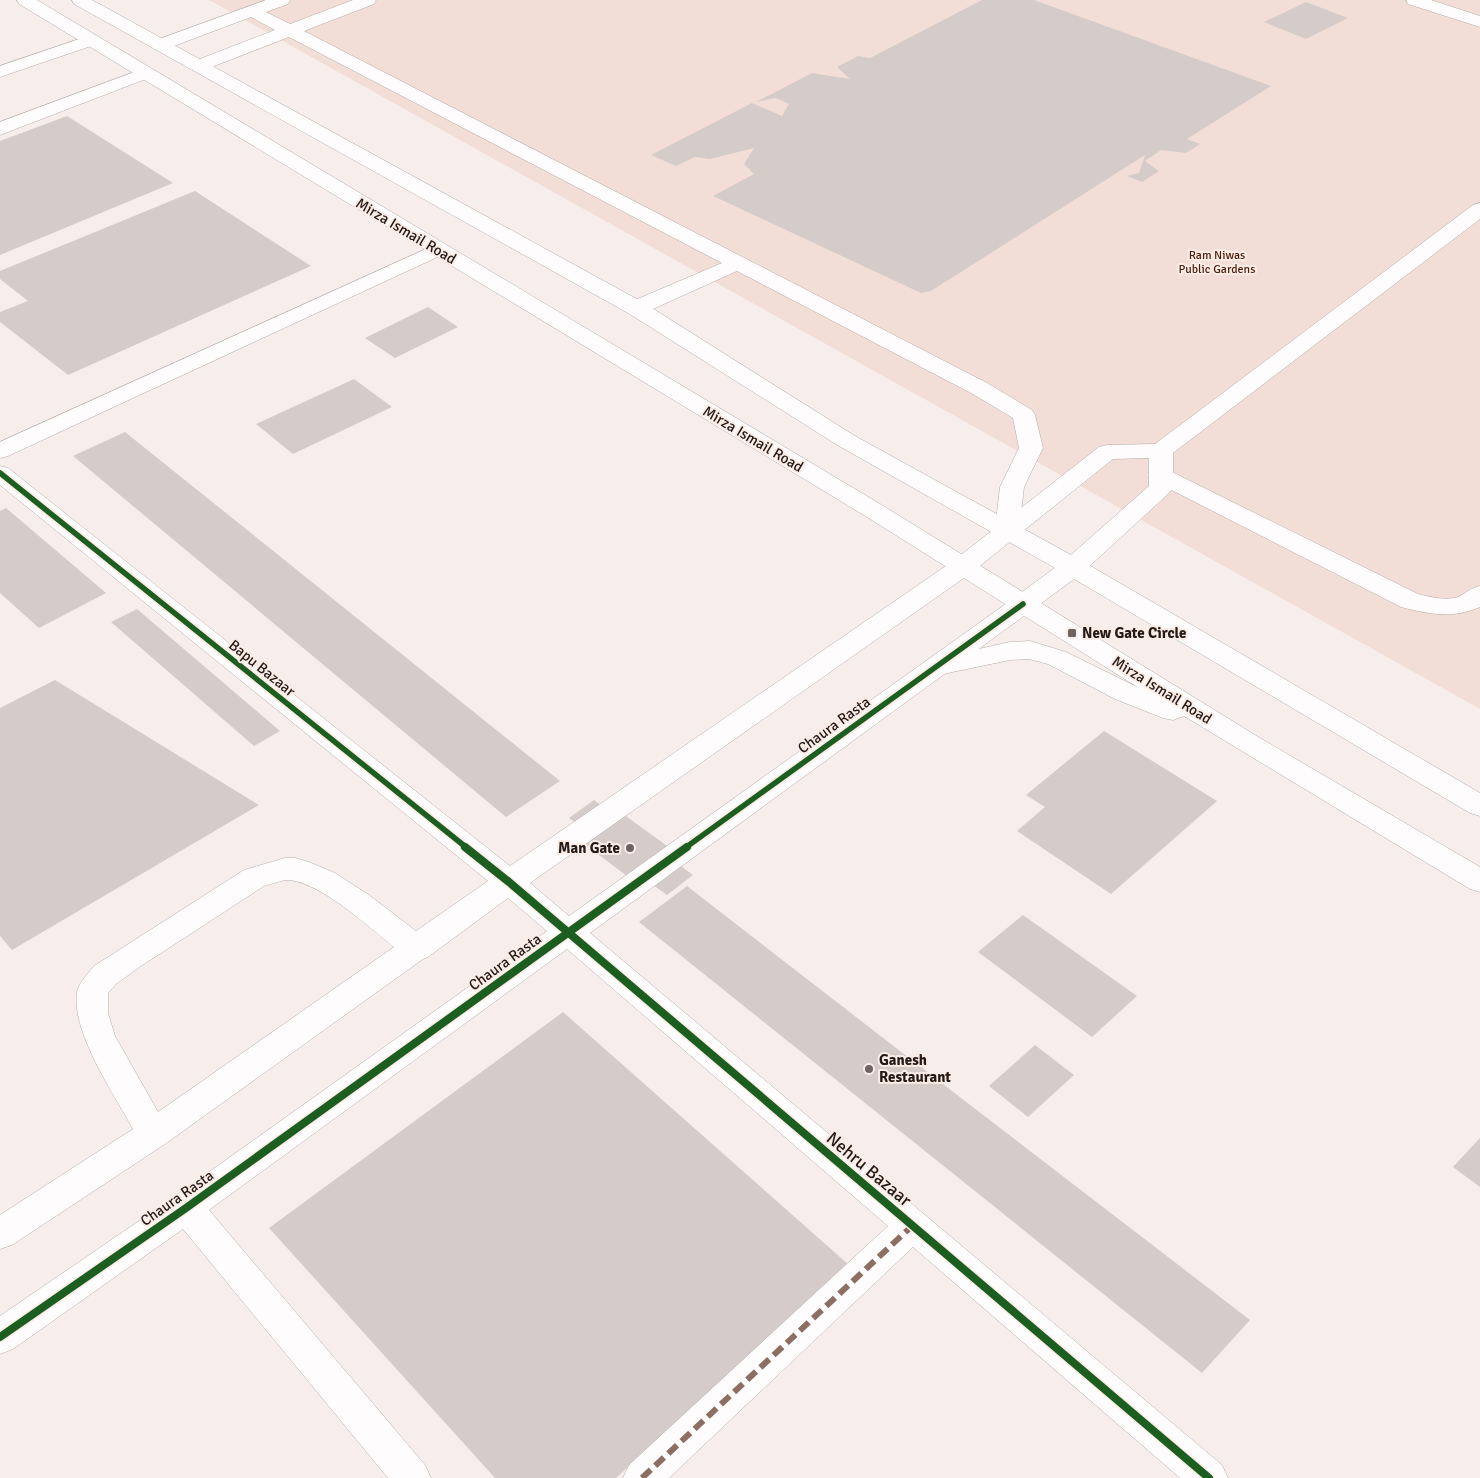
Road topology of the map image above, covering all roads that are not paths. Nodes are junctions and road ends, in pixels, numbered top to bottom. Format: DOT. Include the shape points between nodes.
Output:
graph roads {
  1 [pos="25,0"];
  2 [pos="80,0"];
  3 [pos="282,0"];
  4 [pos="368,0"];
  5 [pos="1414,0"];
  6 [pos="252,11"];
  7 [pos="1480,22"];
  8 [pos="292,30"];
  9 [pos="91,40"];
  10 [pos="160,45"];
  11 [pos="198,66"];
  12 [pos="0,72"];
  13 [pos="145,73"];
  14 [pos="0,128"];
  15 [pos="1480,209"];
  16 [pos="437,250"];
  17 [pos="738,263"];
  18 [pos="636,308"];
  19 [pos="1160,463"];
  20 [pos="1,469"];
  21 [pos="1007,530"];
  22 [pos="962,567"];
  23 [pos="1073,567"];
  24 [pos="1480,594"];
  25 [pos="1024,604"];
  26 [pos="938,666"];
  27 [pos="1250,745"];
  28 [pos="1480,806"];
  29 [pos="1480,881"];
  30 [pos="509,882"];
  31 [pos="567,932"];
  32 [pos="417,949"];
  33 [pos="153,1134"];
  34 [pos="186,1208"];
  35 [pos="913,1225"];
  36 [pos="0,1234"];
  37 [pos="0,1337"];
  38 [pos="412,1478"];
  39 [pos="642,1478"];
  40 [pos="1209,1478"];
  1 -- 9 [label="main road, Mirza Ismail Road"];
  2 -- 10 [label="main road"];
  3 -- 6 [label="main road"];
  4 -- 8 [label="main road"];
  5 -- 7 [label="main road"];
  6 -- 8 [label="main road"];
  6 -- 10 [label="main road"];
  8 -- 11 [label="main road"];
  8 -- 17 [label="main road"];
  9 -- 12 [label="main road"];
  9 -- 13 [label="main road, Mirza Ismail Road"];
  10 -- 11 [label="main road"];
  11 -- 18 [label="main road"];
  13 -- 14 [label="main road"];
  13 -- 16 [label="main road, Mirza Ismail Road"];
  15 -- 19 [label="main road"];
  16 -- 20 [label="main road"];
  16 -- 22 [label="main road, Mirza Ismail Road" via="876,512"];
  17 -- 18 [label="main road"];
  17 -- 21 [label="main road" via="980,388 1024,415 1031,448 1012,486"];
  18 -- 21 [label="main road" via="847,441"];
  19 -- 21 [label="main road" via="1107,452"];
  19 -- 23 [label="main road, Chaura Rasta" via="1161,488"];
  19 -- 24 [label="main road" via="1410,601 1440,608 1471,603"];
  20 -- 30 [label="main road, Bapu Bazaar"];
  21 -- 22 [label="main road"];
  21 -- 23 [label="main road"];
  22 -- 25 [label="main road, Mirza Ismail Road"];
  22 -- 30 [label="main road"];
  23 -- 25 [label="main road, Chaura Rasta"];
  23 -- 28 [label="main road"];
  25 -- 26 [label="main road, Chaura Rasta"];
  25 -- 27 [label="main road, Mirza Ismail Road"];
  26 -- 27 [label="main road" via="1030,650 1057,658 1124,692"];
  26 -- 31 [label="main road, Chaura Rasta"];
  27 -- 29 [label="main road, Mirza Ismail Road"];
  30 -- 31 [label="main road, Nehru Bazaar"];
  30 -- 32 [label="main road"];
  31 -- 34 [label="main road, Chaura Rasta"];
  31 -- 35 [label="main road, Nehru Bazaar"];
  32 -- 33 [label="main road"];
  32 -- 33 [label="main road" via="358,902 295,869 274,871 254,878 130,957 105,975 93,990 92,1012 100,1038"];
  33 -- 36 [label="main road"];
  34 -- 37 [label="main road, Chaura Rasta"];
  34 -- 38 [label="main road"];
  35 -- 39 [label="main road"];
  35 -- 40 [label="main road, Nehru Bazaar"];
}
